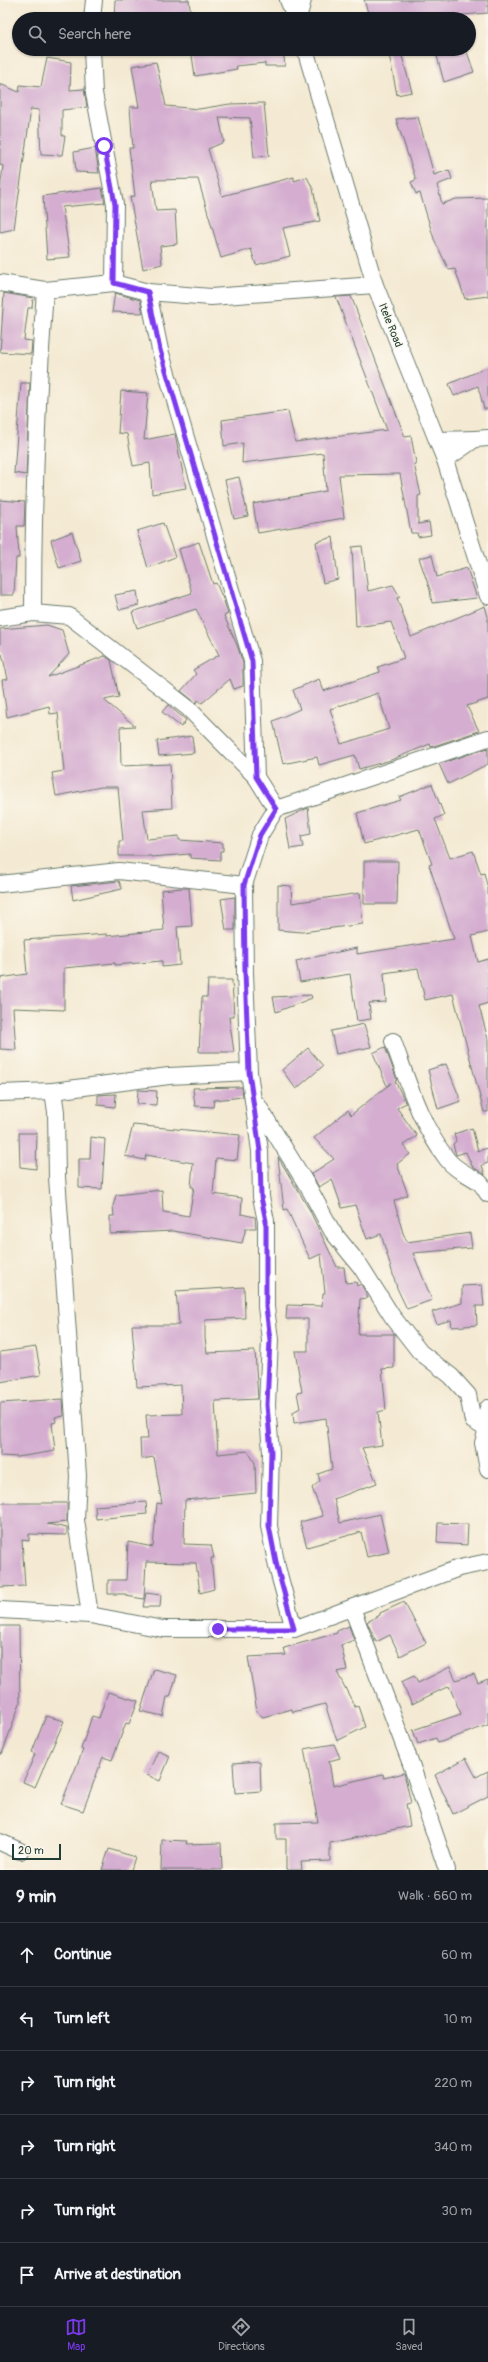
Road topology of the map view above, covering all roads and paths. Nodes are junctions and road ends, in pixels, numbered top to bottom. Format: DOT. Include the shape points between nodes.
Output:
graph roads {
  1 [pos="94,0"];
  2 [pos="288,0"];
  3 [pos="303,0"];
  4 [pos="93,12"];
  5 [pos="294,12"];
  6 [pos="299,12"];
  7 [pos="92,56"];
  8 [pos="307,56"];
  9 [pos="0,283"];
  10 [pos="114,283"];
  11 [pos="375,285"];
  12 [pos="45,290"];
  13 [pos="148,292"];
  14 [pos="482,439"];
  15 [pos="437,440"];
  16 [pos="445,460"];
  17 [pos="488,596"];
  18 [pos="33,613"];
  19 [pos="0,618"];
  20 [pos="488,738"];
  21 [pos="256,777"];
  22 [pos="276,809"];
  23 [pos="0,884"];
  24 [pos="244,885"];
  25 [pos="393,1041"];
  26 [pos="249,1072"];
  27 [pos="53,1091"];
  28 [pos="0,1093"];
  29 [pos="254,1099"];
  30 [pos="488,1194"];
  31 [pos="488,1408"];
  32 [pos="487,1429"];
  33 [pos="488,1469"];
  34 [pos="488,1562"];
  35 [pos="352,1608"];
  36 [pos="0,1610"];
  37 [pos="90,1615"];
  38 [pos="294,1629"];
  39 [pos="0,1842"];
  40 [pos="20,1851"];
  41 [pos="447,1870"];
  1 -- 4 [label="street"];
  2 -- 5 [label="street"];
  3 -- 6 [label="street"];
  7 -- 10 [label="street" via="94,92 115,204"];
  8 -- 11 [label="street, Itele Road"];
  9 -- 12 [label="street"];
  10 -- 12 [label="street"];
  10 -- 13 [label="street"];
  11 -- 13 [label="street" via="211,297"];
  11 -- 15 [label="street, Itele Road"];
  12 -- 18 [label="street" via="33,502"];
  13 -- 21 [label="street" via="160,350 252,661"];
  14 -- 15 [label="street"];
  14 -- 16 [label="street"];
  15 -- 16 [label="street, Itele Road"];
  16 -- 17 [label="street, Itele Road"];
  18 -- 19 [label="street"];
  18 -- 21 [label="street" via="69,616 188,708"];
  20 -- 22 [label="street"];
  21 -- 22 [label="street"];
  22 -- 24 [label="street" via="260,835"];
  23 -- 24 [label="street" via="119,872"];
  24 -- 26 [label="street"];
  25 -- 30 [label="street" via="430,1135 448,1160 462,1174 480,1182"];
  26 -- 27 [label="street" via="169,1076"];
  26 -- 29 [label="street"];
  27 -- 28 [label="street"];
  27 -- 37 [label="street" via="78,1476 76,1520"];
  29 -- 32 [label="street" via="332,1231 361,1267 392,1316 420,1352 451,1376 468,1395 473,1421"];
  29 -- 38 [label="street" via="260,1151 261,1197 268,1251 266,1307 270,1340 267,1405 271,1452 269,1526"];
  31 -- 32 [label="street"];
  32 -- 33 [label="street" via="483,1443"];
  34 -- 35 [label="street" via="459,1568"];
  35 -- 38 [label="street"];
  35 -- 41 [label="street" via="411,1764"];
  36 -- 37 [label="street"];
  37 -- 38 [label="street" via="163,1629"];
  39 -- 40 [label="street"];
}
